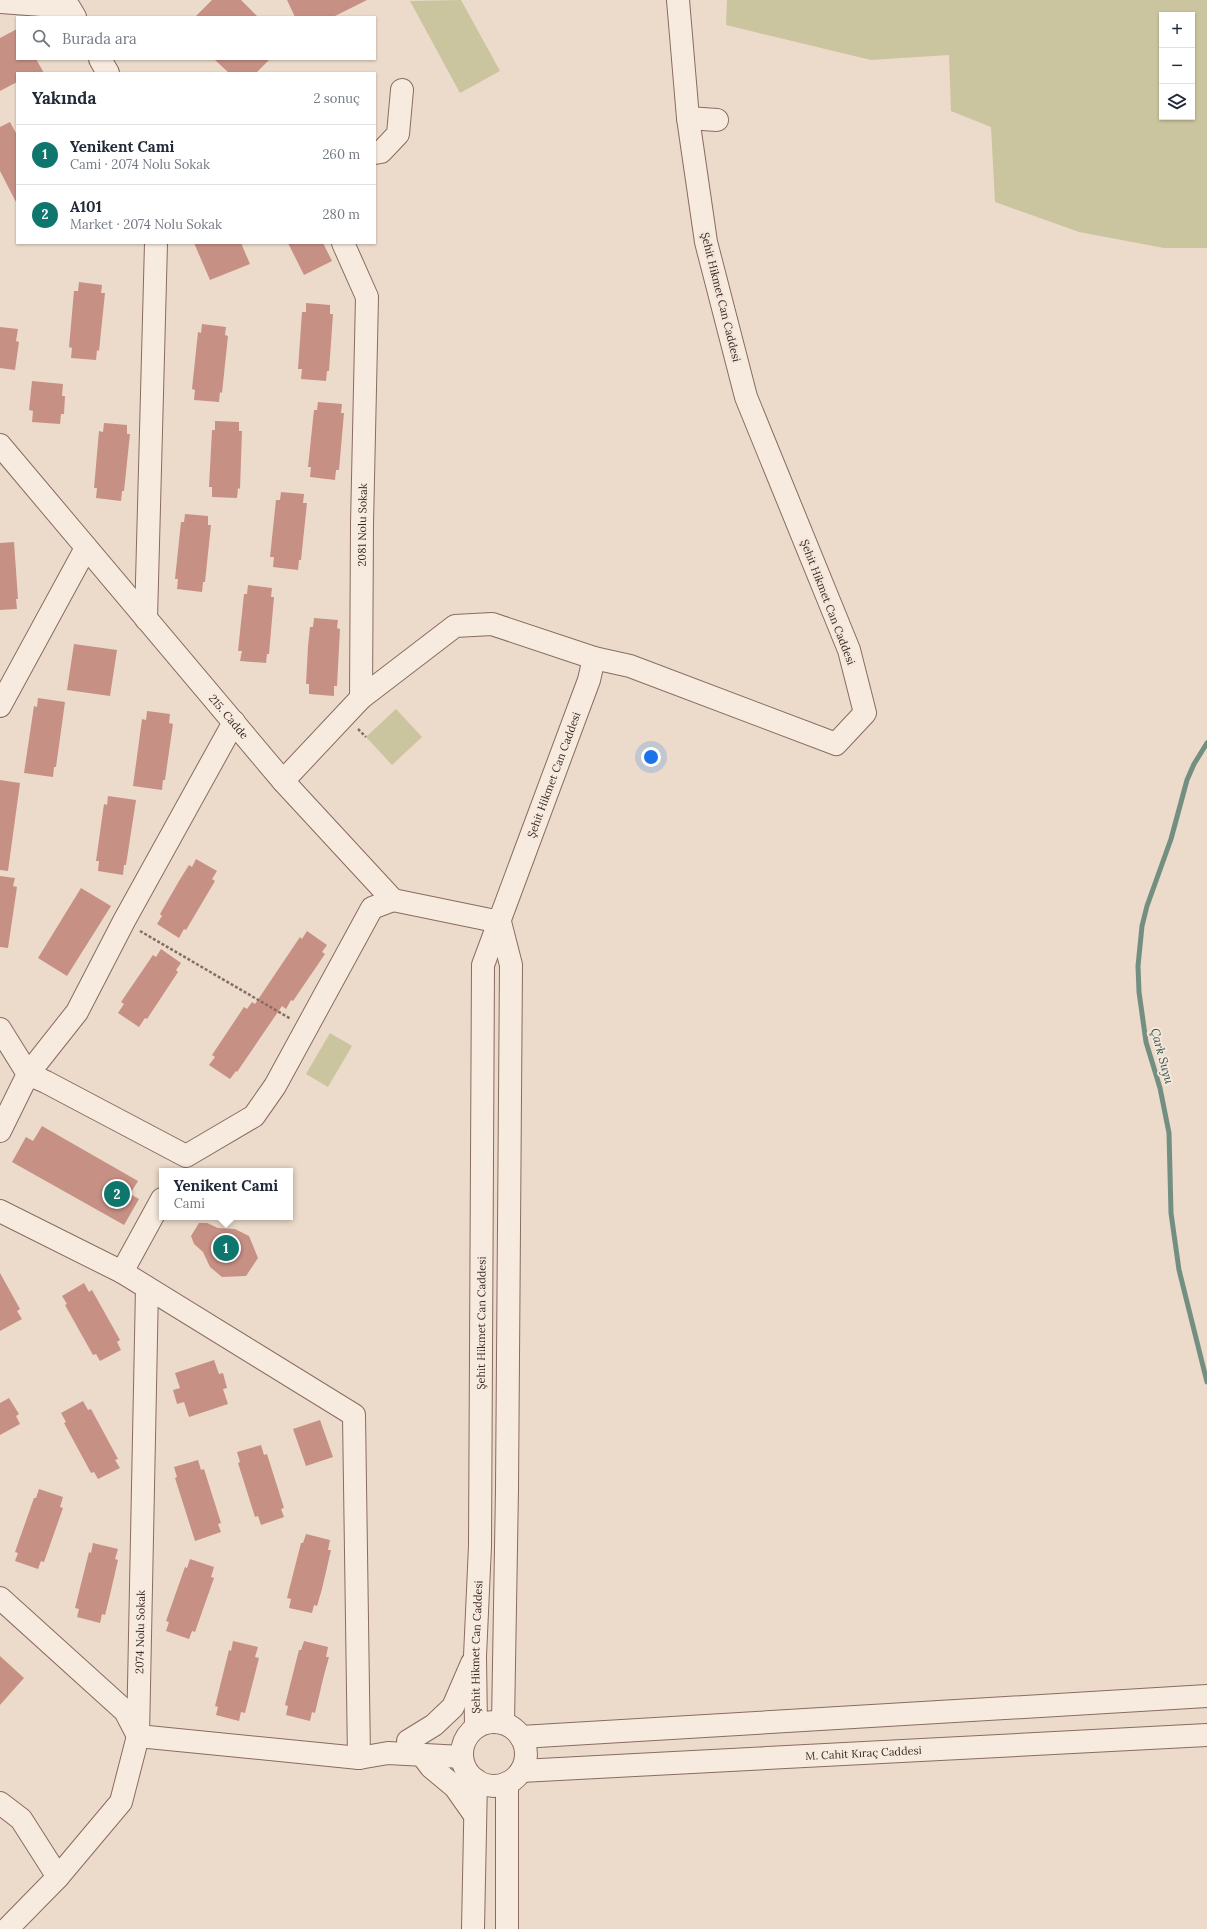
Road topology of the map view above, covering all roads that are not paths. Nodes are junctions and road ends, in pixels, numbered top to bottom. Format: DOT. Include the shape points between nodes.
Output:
graph roads {
  1 [pos="678,0"];
  2 [pos="0,2"];
  3 [pos="72,8"];
  4 [pos="101,60"];
  5 [pos="107,72"];
  6 [pos="402,90"];
  7 [pos="688,118"];
  8 [pos="717,120"];
  9 [pos="376,154"];
  10 [pos="156,244"];
  11 [pos="343,244"];
  12 [pos="0,445"];
  13 [pos="86,548"];
  14 [pos="146,620"];
  15 [pos="594,658"];
  16 [pos="361,698"];
  17 [pos="0,706"];
  18 [pos="234,722"];
  19 [pos="283,781"];
  20 [pos="393,900"];
  21 [pos="500,922"];
  22 [pos="0,1029"];
  23 [pos="28,1074"];
  24 [pos="0,1131"];
  25 [pos="182,1163"];
  26 [pos="159,1204"];
  27 [pos="0,1211"];
  28 [pos="122,1272"];
  29 [pos="147,1288"];
  30 [pos="0,1598"];
  31 [pos="475,1656"];
  32 [pos="1203,1697"];
  33 [pos="503,1723"];
  34 [pos="1207,1735"];
  35 [pos="138,1736"];
  36 [pos="521,1737"];
  37 [pos="467,1742"];
  38 [pos="414,1748"];
  39 [pos="359,1758"];
  40 [pos="514,1777"];
  41 [pos="476,1780"];
  42 [pos="0,1803"];
  43 [pos="474,1814"];
  44 [pos="58,1877"];
  45 [pos="7,1929"];
  46 [pos="473,1929"];
  47 [pos="507,1929"];
  1 -- 7 [label="street, Şehit Hikmet Can Caddesi"];
  2 -- 3 [label="street"];
  4 -- 5 [label="street"];
  6 -- 9 [label="street" via="398,134 381,152"];
  7 -- 8 [label="street"];
  7 -- 15 [label="street, Şehit Hikmet Can Caddesi" via="706,242 746,397 849,650 865,713 836,744 630,666"];
  10 -- 14 [label="street"];
  11 -- 16 [label="street, 2081 Nolu Sokak" via="367,297"];
  12 -- 13 [label="street, 215. Cadde"];
  13 -- 14 [label="street, 215. Cadde"];
  13 -- 17 [label="street"];
  14 -- 18 [label="street, 215. Cadde"];
  15 -- 16 [label="street" via="492,624 455,626"];
  15 -- 21 [label="street, Şehit Hikmet Can Caddesi" via="589,680"];
  16 -- 19 [label="street"];
  18 -- 19 [label="street, 215. Cadde"];
  18 -- 23 [label="street" via="77,1012"];
  19 -- 20 [label="street, 215. Cadde"];
  20 -- 21 [label="street"];
  20 -- 25 [label="street" via="372,908 275,1086 254,1116"];
  21 -- 31 [label="street, Şehit Hikmet Can Caddesi" via="483,965 480,1538"];
  21 -- 33 [label="street" via="511,965"];
  22 -- 23 [label="street"];
  23 -- 24 [label="street"];
  23 -- 25 [label="street" via="46,1082"];
  26 -- 28 [label="street"];
  27 -- 28 [label="street"];
  28 -- 29 [label="street"];
  29 -- 35 [label="street, 2074 Nolu Sokak"];
  29 -- 39 [label="street" via="354,1415"];
  30 -- 35 [label="street" via="125,1711"];
  31 -- 37 [label="street, Şehit Hikmet Can Caddesi"];
  31 -- 38 [label="street" via="454,1707"];
  32 -- 36 [label="street"];
  33 -- 36 [label="street" via="517,1731"];
  33 -- 37 [label="street" via="485,1723"];
  34 -- 40 [label="street, M. Cahit Kıraç Caddesi"];
  35 -- 39 [label="street"];
  35 -- 44 [label="street, 2074 Nolu Sokak" via="121,1802"];
  36 -- 40 [label="street" via="526,1754"];
  37 -- 38 [label="street"];
  37 -- 41 [label="street" via="466,1770"];
  38 -- 39 [label="street"];
  38 -- 43 [label="street" via="431,1767 455,1786"];
  40 -- 41 [label="street" via="496,1785 486,1785"];
  40 -- 47 [label="street"];
  41 -- 43 [label="street"];
  42 -- 44 [label="street" via="21,1819"];
  43 -- 46 [label="street"];
  44 -- 45 [label="street, 2074 Nolu Sokak"];
}
